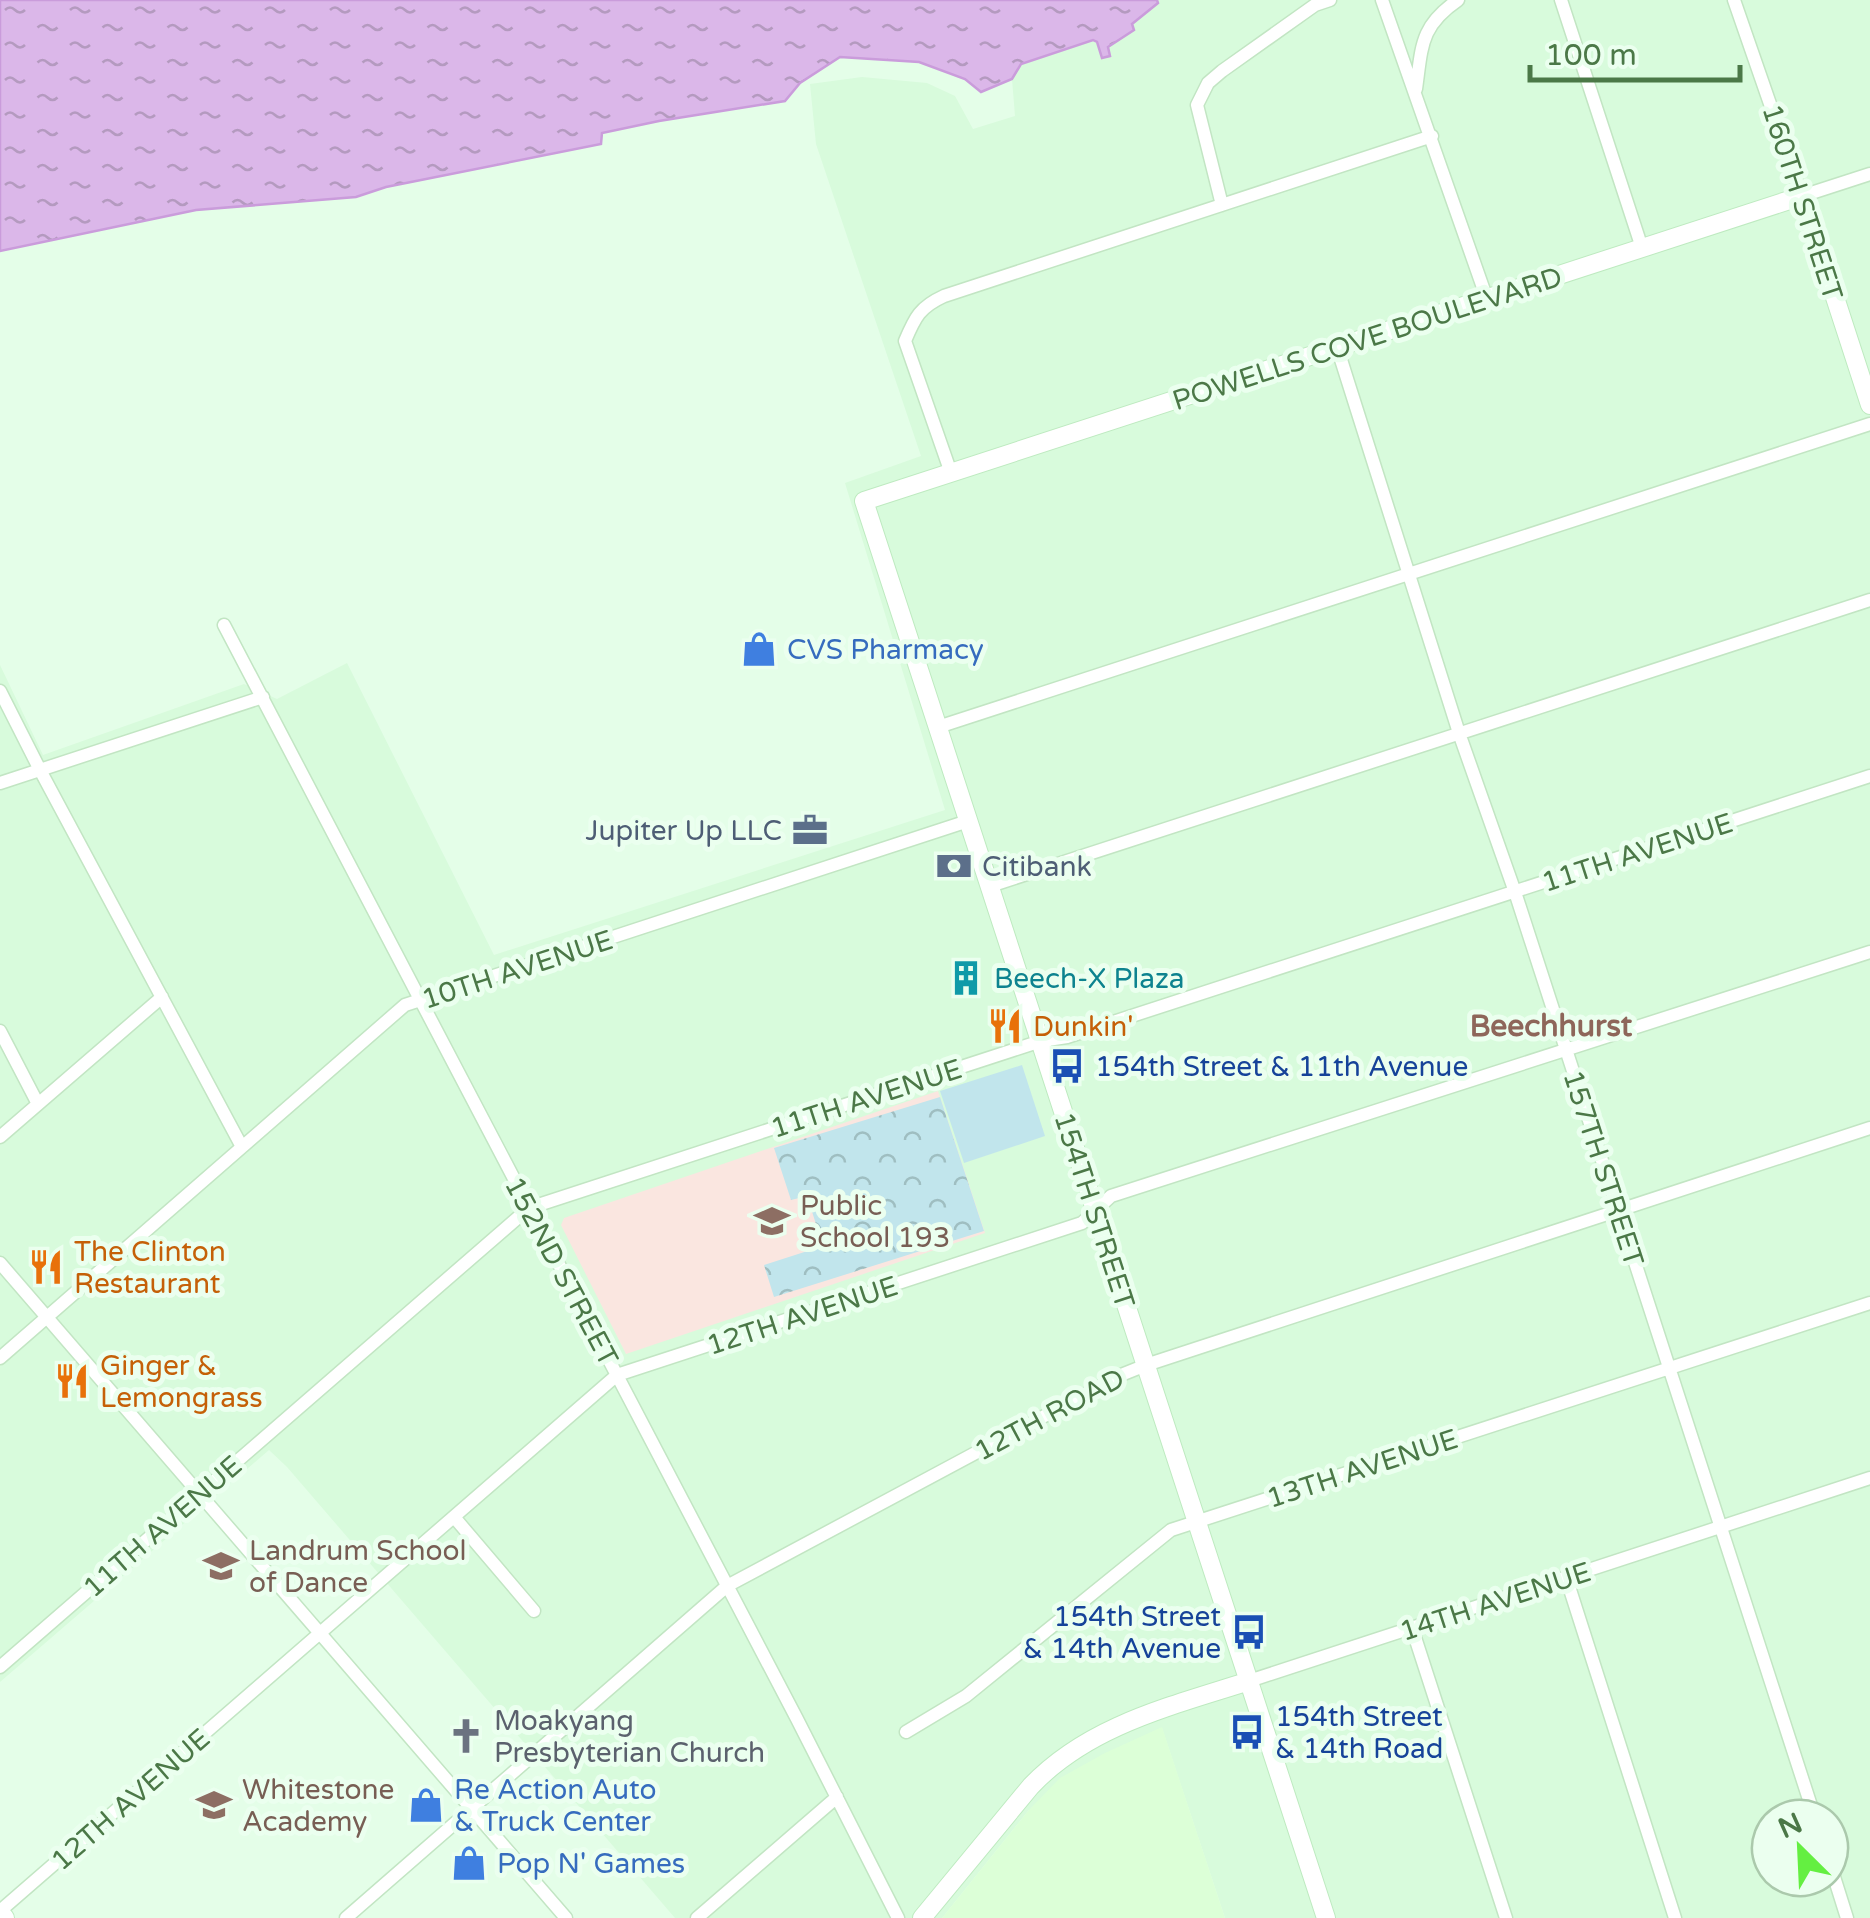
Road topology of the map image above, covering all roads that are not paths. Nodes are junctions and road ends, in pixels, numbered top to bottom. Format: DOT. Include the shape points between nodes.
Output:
graph roads {
  1 [pos="1330,0"];
  2 [pos="1382,0"];
  3 [pos="1458,0"];
  4 [pos="1561,0"];
  5 [pos="1734,0"];
  6 [pos="1415,91"];
  7 [pos="1432,136"];
  8 [pos="1870,174"];
  9 [pos="1802,196"];
  10 [pos="1222,205"];
  11 [pos="1642,248"];
  12 [pos="1487,299"];
  13 [pos="1338,348"];
  14 [pos="1870,405"];
  15 [pos="1870,424"];
  16 [pos="951,473"];
  17 [pos="864,502"];
  18 [pos="1410,574"];
  19 [pos="1870,600"];
  20 [pos="224,625"];
  21 [pos="0,690"];
  22 [pos="263,696"];
  23 [pos="938,727"];
  24 [pos="1459,733"];
  25 [pos="40,770"];
  26 [pos="1870,776"];
  27 [pos="0,783"];
  28 [pos="968,822"];
  29 [pos="990,886"];
  30 [pos="1514,892"];
  31 [pos="1870,952"];
  32 [pos="162,997"];
  33 [pos="421,1000"];
  34 [pos="0,1031"];
  35 [pos="1041,1041"];
  36 [pos="1566,1051"];
  37 [pos="38,1104"];
  38 [pos="1870,1128"];
  39 [pos="0,1137"];
  40 [pos="242,1148"];
  41 [pos="529,1208"];
  42 [pos="1618,1210"];
  43 [pos="1096,1211"];
  44 [pos="0,1264"];
  45 [pos="1870,1303"];
  46 [pos="47,1318"];
  47 [pos="0,1358"];
  48 [pos="1146,1365"];
  49 [pos="1668,1368"];
  50 [pos="617,1375"];
  51 [pos="1870,1478"];
  52 [pos="198,1494"];
  53 [pos="454,1517"];
  54 [pos="1196,1522"];
  55 [pos="1721,1527"];
  56 [pos="1566,1578"];
  57 [pos="726,1586"];
  58 [pos="534,1611"];
  59 [pos="1412,1628"];
  60 [pos="320,1634"];
  61 [pos="0,1667"];
  62 [pos="1249,1681"];
  63 [pos="906,1732"];
  64 [pos="837,1797"];
  65 [pos="1809,1798"];
  66 [pos="472,1809"];
  67 [pos="0,1911"];
  68 [pos="5,1918"];
  69 [pos="346,1918"];
  70 [pos="566,1918"];
  71 [pos="697,1918"];
  72 [pos="898,1918"];
  73 [pos="922,1918"];
  74 [pos="1326,1918"];
  75 [pos="1506,1918"];
  76 [pos="1675,1918"];
  1 -- 10 [label="street" via="1208,82 1197,105"];
  2 -- 6 [label="street"];
  3 -- 6 [label="street" via="1427,30"];
  4 -- 11 [label="street"];
  5 -- 9 [label="street, 160TH STREET"];
  6 -- 7 [label="street"];
  7 -- 10 [label="street"];
  7 -- 12 [label="street"];
  8 -- 9 [label="street, POWELLS COVE BOULEVARD"];
  9 -- 11 [label="street, POWELLS COVE BOULEVARD"];
  9 -- 14 [label="street, 160TH STREET"];
  10 -- 16 [label="street" via="926,304 905,341"];
  11 -- 12 [label="street, POWELLS COVE BOULEVARD"];
  12 -- 13 [label="street, POWELLS COVE BOULEVARD"];
  13 -- 16 [label="street, POWELLS COVE BOULEVARD"];
  13 -- 18 [label="street, 157TH STREET"];
  15 -- 18 [label="street"];
  16 -- 17 [label="street, POWELLS COVE BOULEVARD"];
  17 -- 23 [label="street, 154TH STREET"];
  18 -- 23 [label="street"];
  18 -- 24 [label="street, 157TH STREET"];
  19 -- 24 [label="street"];
  20 -- 22 [label="street, 152ND STREET"];
  21 -- 25 [label="street"];
  22 -- 25 [label="street"];
  22 -- 33 [label="street, 152ND STREET"];
  23 -- 28 [label="street, 154TH STREET"];
  24 -- 29 [label="street"];
  24 -- 30 [label="street, 157TH STREET"];
  25 -- 27 [label="street"];
  25 -- 32 [label="street"];
  26 -- 30 [label="street, 11TH AVENUE"];
  28 -- 29 [label="street, 154TH STREET"];
  28 -- 33 [label="street, 10TH AVENUE"];
  29 -- 35 [label="street, 154TH STREET"];
  30 -- 35 [label="street, 11TH AVENUE"];
  30 -- 36 [label="street, 157TH STREET"];
  31 -- 36 [label="street, 12TH AVENUE"];
  32 -- 37 [label="street"];
  32 -- 40 [label="street"];
  33 -- 40 [label="street, 10TH AVENUE" via="406,1005"];
  33 -- 41 [label="street, 152ND STREET"];
  34 -- 37 [label="street"];
  35 -- 41 [label="street, 11TH AVENUE"];
  35 -- 43 [label="street, 154TH STREET"];
  36 -- 42 [label="street, 157TH STREET"];
  36 -- 43 [label="street, 12TH AVENUE" via="1111,1196"];
  37 -- 39 [label="street"];
  38 -- 42 [label="street, 12TH ROAD"];
  40 -- 46 [label="street, 10TH AVENUE"];
  41 -- 50 [label="street, 152ND STREET"];
  41 -- 52 [label="street, 11TH AVENUE"];
  42 -- 48 [label="street, 12TH ROAD"];
  42 -- 49 [label="street, 157TH STREET"];
  43 -- 48 [label="street, 154TH STREET"];
  43 -- 50 [label="street, 12TH AVENUE" via="1082,1223"];
  44 -- 46 [label="street"];
  45 -- 49 [label="street, 13TH AVENUE"];
  46 -- 47 [label="street, 10TH AVENUE"];
  46 -- 52 [label="street"];
  48 -- 54 [label="street, 154TH STREET"];
  48 -- 57 [label="street, 12TH ROAD"];
  49 -- 54 [label="street, 13TH AVENUE"];
  49 -- 55 [label="street, 157TH STREET"];
  50 -- 53 [label="street, 12TH AVENUE"];
  50 -- 57 [label="street, 152ND STREET"];
  51 -- 55 [label="street, 14TH AVENUE"];
  52 -- 60 [label="street"];
  52 -- 61 [label="street, 11TH AVENUE"];
  53 -- 58 [label="street"];
  53 -- 60 [label="street, 12TH AVENUE"];
  54 -- 62 [label="street, 154TH STREET"];
  54 -- 63 [label="street, 13TH AVENUE" via="1171,1530 966,1696"];
  55 -- 56 [label="street, 14TH AVENUE"];
  55 -- 65 [label="street, 157TH STREET"];
  56 -- 59 [label="street, 14TH AVENUE"];
  56 -- 76 [label="street"];
  57 -- 64 [label="street, 152ND STREET"];
  57 -- 66 [label="street, 12TH ROAD"];
  59 -- 62 [label="street, 14TH AVENUE"];
  59 -- 75 [label="street"];
  60 -- 66 [label="street"];
  60 -- 67 [label="street, 12TH AVENUE"];
  62 -- 73 [label="street, 14TH AVENUE" via="1120,1724 1071,1751 1000,1821"];
  62 -- 74 [label="street, 154TH STREET"];
  64 -- 71 [label="street"];
  64 -- 72 [label="street, 152ND STREET"];
  66 -- 69 [label="street, 12TH ROAD"];
  66 -- 70 [label="street"];
  67 -- 68 [label="street"];
}
